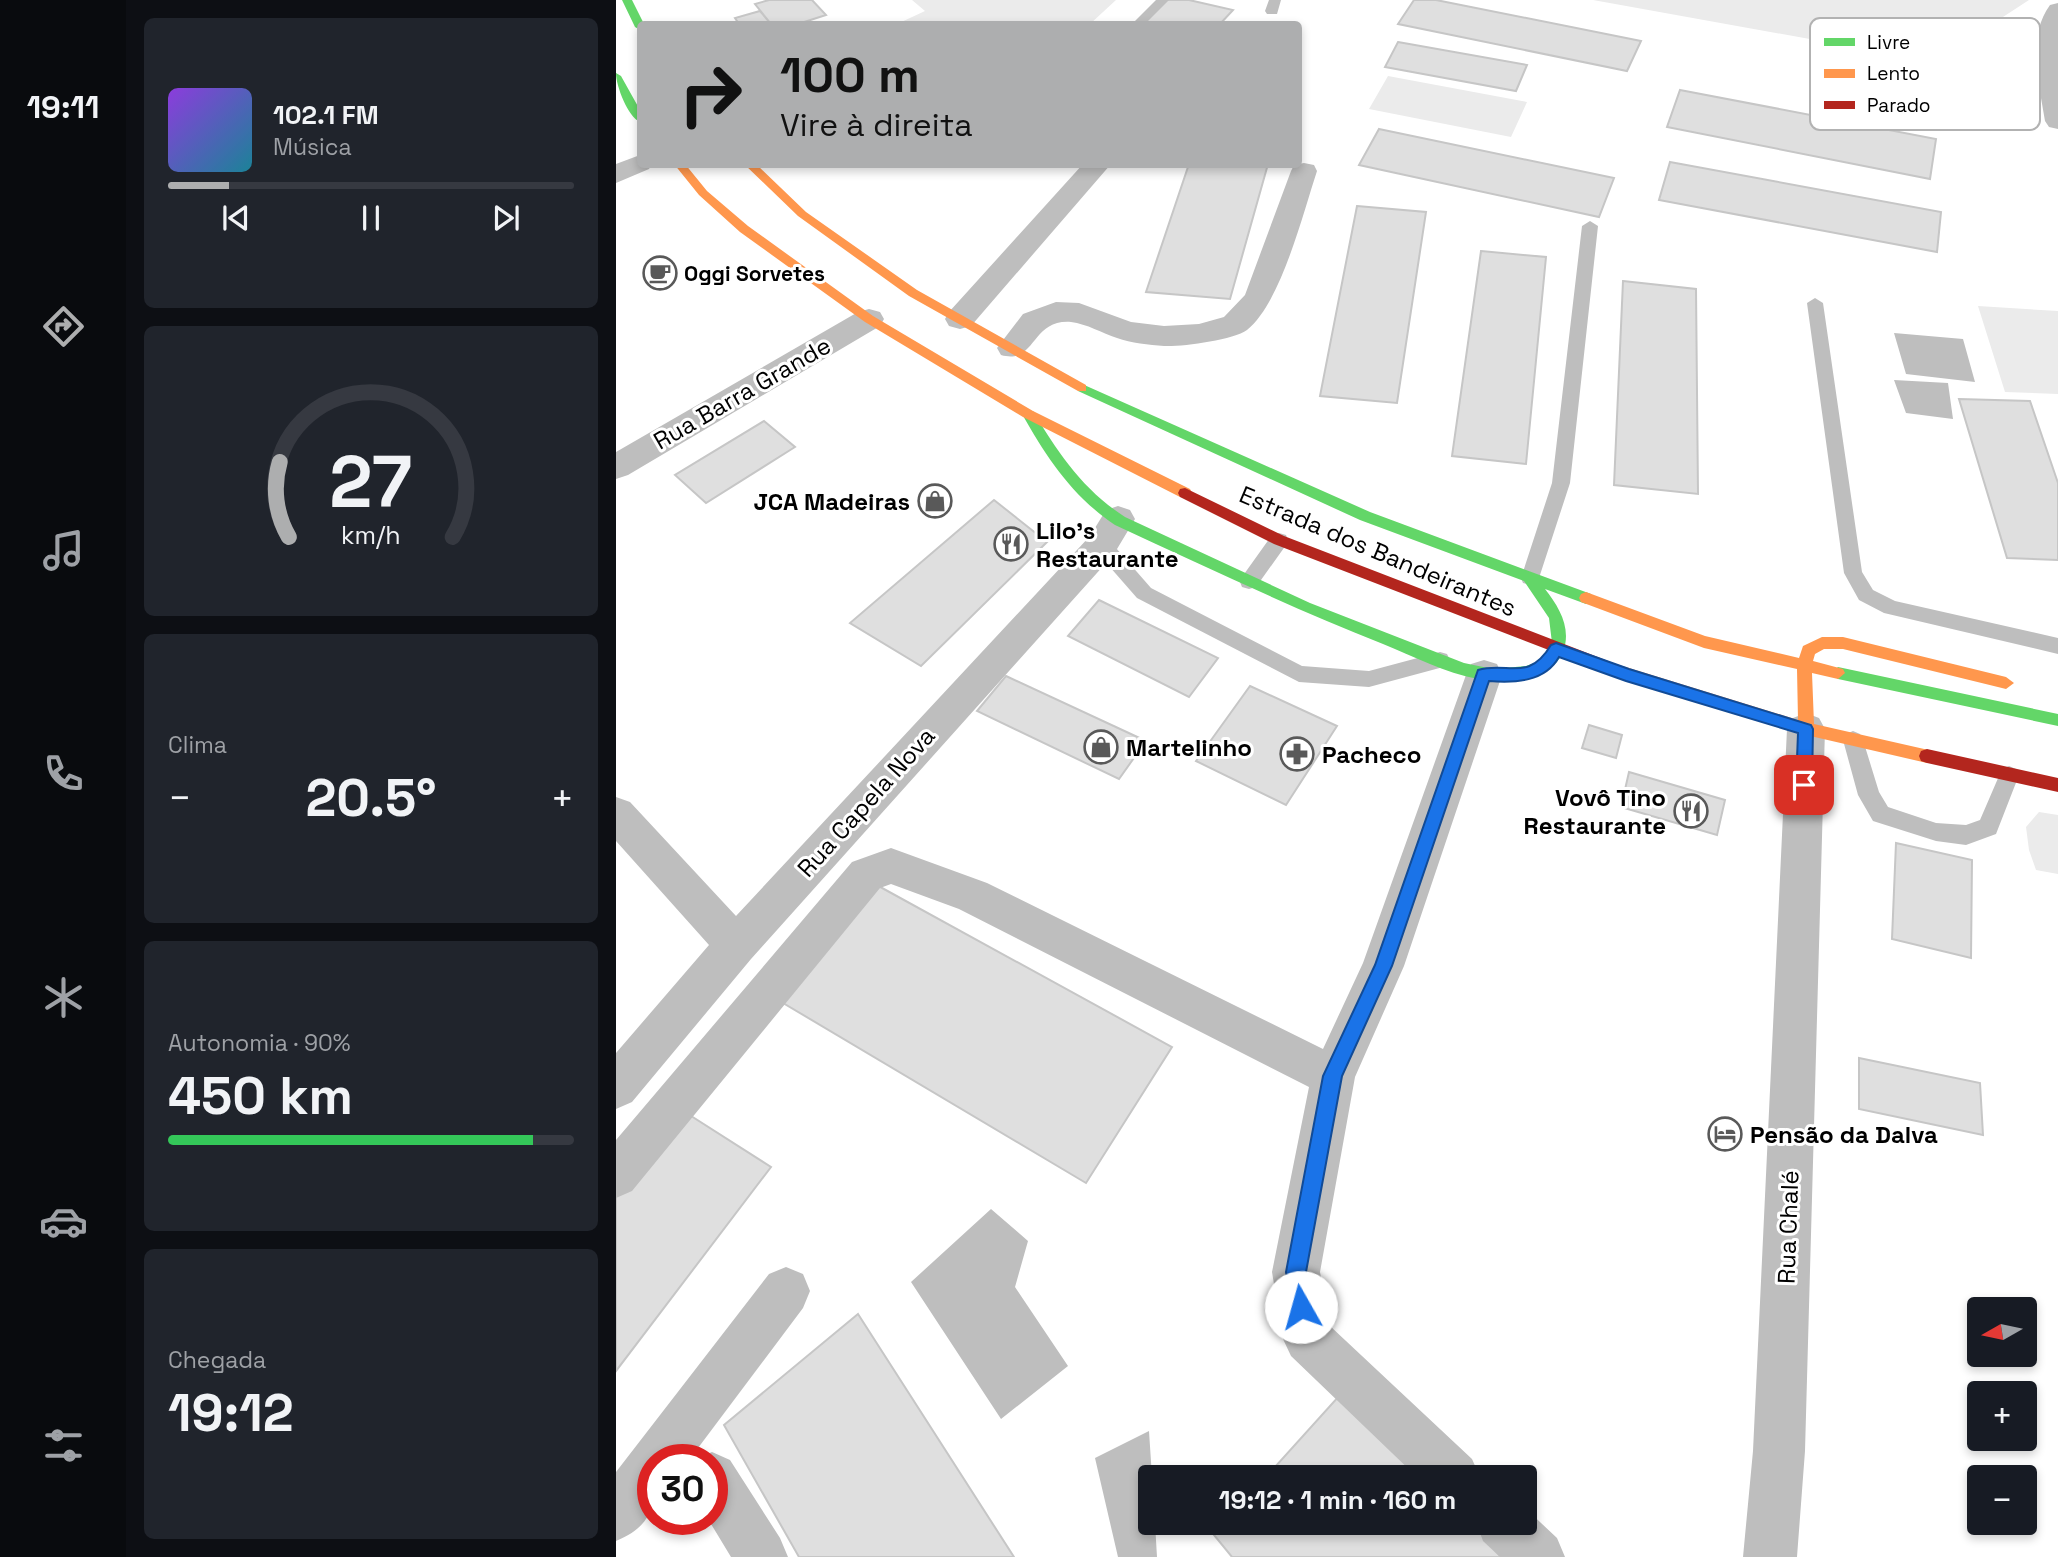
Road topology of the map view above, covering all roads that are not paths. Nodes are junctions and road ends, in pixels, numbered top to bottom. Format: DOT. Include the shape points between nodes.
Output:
graph roads {
  1 [pos="627,0"];
  2 [pos="1163,0"];
  3 [pos="2058,10"];
  4 [pos="637,21"];
  5 [pos="1141,21"];
  6 [pos="616,76"];
  7 [pos="637,114"];
  8 [pos="2058,121"];
  9 [pos="637,164"];
  10 [pos="682,168"];
  11 [pos="753,168"];
  12 [pos="1094,168"];
  13 [pos="1304,171"];
  14 [pos="616,175"];
  15 [pos="1590,226"];
  16 [pos="1815,303"];
  17 [pos="869,319"];
  18 [pos="960,319"];
  19 [pos="1012,348"];
  20 [pos="1028,414"];
  21 [pos="616,467"];
  22 [pos="1110,532"];
  23 [pos="1279,540"];
  24 [pos="1530,578"];
  25 [pos="1249,582"];
  26 [pos="2058,646"];
  27 [pos="1556,649"];
  28 [pos="1440,660"];
  29 [pos="1804,666"];
  30 [pos="1484,675"];
  31 [pos="2025,687"];
  32 [pos="2058,720"];
  33 [pos="1806,729"];
  34 [pos="1853,740"];
  35 [pos="2009,775"];
  36 [pos="2058,785"];
  37 [pos="616,814"];
  38 [pos="736,945"];
  39 [pos="1333,1076"];
  40 [pos="616,1087"];
  41 [pos="616,1175"];
  42 [pos="786,1291"];
  43 [pos="679,1444"];
  44 [pos="1441,1465"];
  45 [pos="637,1492"];
  46 [pos="728,1504"];
  47 [pos="616,1515"];
  48 [pos="1515,1535"];
  49 [pos="761,1557"];
  50 [pos="1538,1557"];
  51 [pos="1770,1557"];
  1 -- 4 [label="main road"];
  2 -- 5 [label="lane"];
  3 -- 8 [label="street" via="2050,31 2049,66"];
  6 -- 7 [label="main road"];
  9 -- 14 [label="street"];
  10 -- 17 [label="main road, Estrada dos Bandeirantes" via="744,229"];
  11 -- 18 [label="main road, Estrada dos Bandeirantes" via="802,214 913,293"];
  12 -- 18 [label="street"];
  13 -- 19 [label="street" via="1258,298 1235,324 1199,334 1164,336 1127,331 1079,313 1056,312 1034,321"];
  15 -- 24 [label="lane" via="1561,483"];
  16 -- 26 [label="lane" via="1853,573 1866,595 1891,608"];
  17 -- 20 [label="main road, Estrada dos Bandeirantes"];
  17 -- 21 [label="street, Rua Barra Grande"];
  18 -- 19 [label="main road, Estrada dos Bandeirantes"];
  19 -- 24 [label="main road, Estrada dos Bandeirantes" via="1080,387 1365,516"];
  20 -- 22 [label="main road"];
  20 -- 23 [label="main road, Estrada dos Bandeirantes"];
  22 -- 25 [label="main road"];
  22 -- 28 [label="lane" via="1144,593 1299,674 1369,679"];
  22 -- 38 [label="street, Rua Capela Nova"];
  23 -- 25 [label="lane"];
  23 -- 27 [label="main road, Estrada dos Bandeirantes"];
  24 -- 27 [label="main road" via="1559,628"];
  24 -- 29 [label="main road, Estrada dos Bandeirantes" via="1683,635"];
  25 -- 28 [label="main road" via="1356,631"];
  27 -- 30 [label="main road" via="1549,662 1529,673"];
  27 -- 33 [label="main road, Estrada dos Bandeirantes"];
  28 -- 30 [label="main road"];
  29 -- 31 [label="main road" via="1808,650 1822,643 1843,643"];
  29 -- 32 [label="main road, Estrada dos Bandeirantes"];
  29 -- 33 [label="main road"];
  30 -- 39 [label="street" via="1383,966"];
  33 -- 34 [label="main road, Estrada dos Bandeirantes"];
  33 -- 51 [label="street, Rua Chalé" via="1779,1451"];
  34 -- 35 [label="main road, Estrada dos Bandeirantes"];
  34 -- 35 [label="lane" via="1869,795 1881,814 1936,832 1966,835 1988,828"];
  35 -- 36 [label="main road, Estrada dos Bandeirantes"];
  37 -- 38 [label="street"];
  38 -- 40 [label="street, Rua Capela Nova"];
  39 -- 41 [label="street" via="973,896 891,866 866,875"];
  39 -- 44 [label="street" via="1296,1272 1308,1339"];
  42 -- 43 [label="street"];
  45 -- 47 [label="street"];
  46 -- 49 [label="street"];
  48 -- 50 [label="street"];
}
